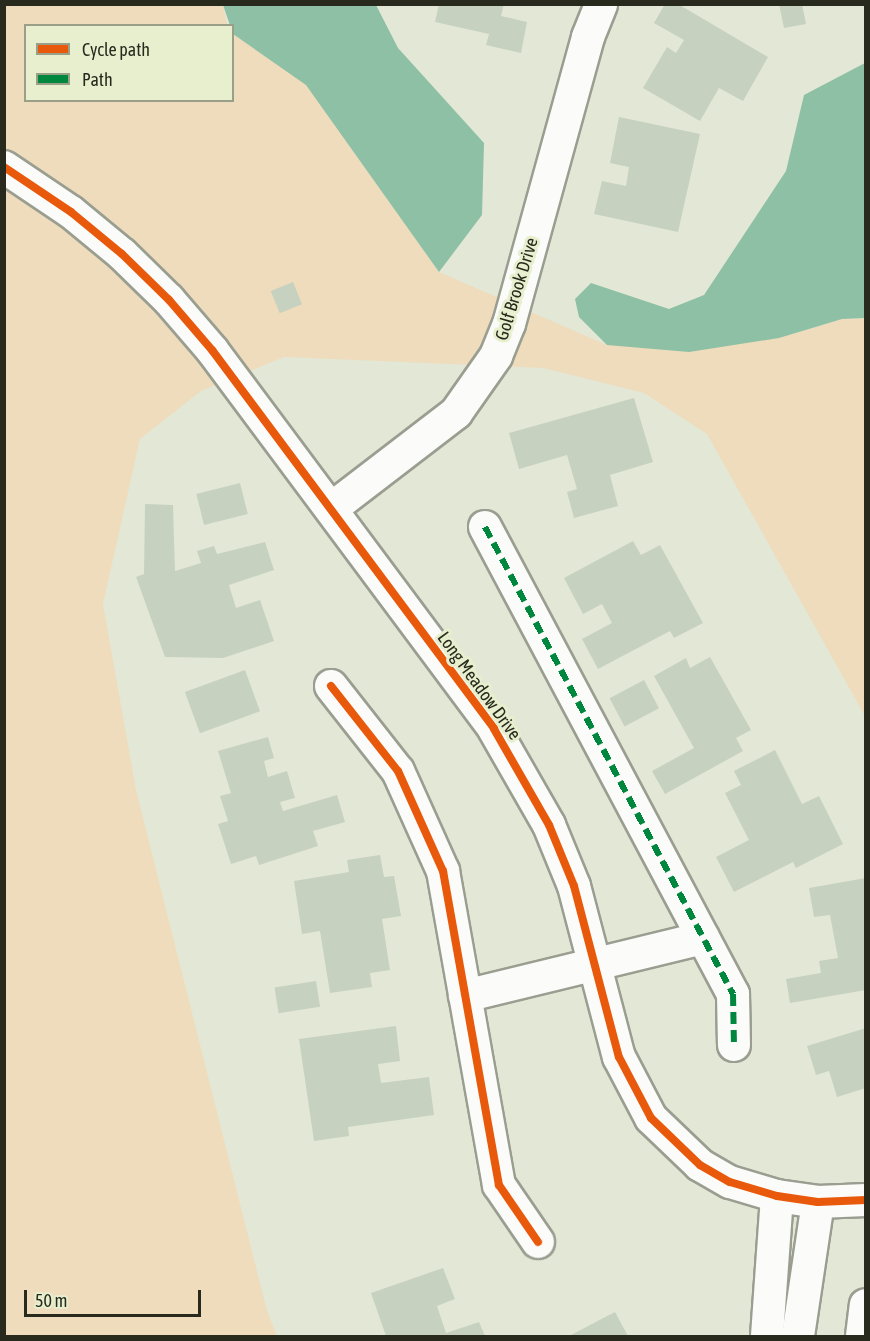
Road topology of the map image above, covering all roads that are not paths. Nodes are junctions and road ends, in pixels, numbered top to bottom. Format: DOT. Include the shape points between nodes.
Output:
graph roads {
  1 [pos="601,4"];
  2 [pos="4,167"];
  3 [pos="331,509"];
  4 [pos="485,527"];
  5 [pos="331,686"];
  6 [pos="703,938"];
  7 [pos="596,967"];
  8 [pos="465,996"];
  9 [pos="734,1046"];
  10 [pos="777,1196"];
  11 [pos="866,1200"];
  12 [pos="818,1202"];
  13 [pos="538,1242"];
  14 [pos="866,1305"];
  15 [pos="767,1336"];
  16 [pos="798,1336"];
  17 [pos="862,1336"];
  1 -- 3 [label="street, Golf Brook Drive" via="588,37 509,324 496,356 456,413"];
  2 -- 3 [label="street, Long Meadow Drive" via="71,212 169,300 212,350"];
  3 -- 7 [label="street, Long Meadow Drive" via="494,729 529,785 574,886"];
  4 -- 6 [label="street"];
  5 -- 8 [label="street" via="399,771 443,871"];
  6 -- 7 [label="street"];
  6 -- 9 [label="street" via="733,994"];
  7 -- 8 [label="street"];
  7 -- 10 [label="street, Long Meadow Drive" via="619,1057 651,1118 700,1165 730,1182"];
  8 -- 13 [label="street" via="499,1185"];
  10 -- 12 [label="street, Long Meadow Drive"];
  10 -- 15 [label="street"];
  11 -- 12 [label="street, Long Meadow Drive"];
  12 -- 16 [label="street"];
  14 -- 17 [label="street"];
}
